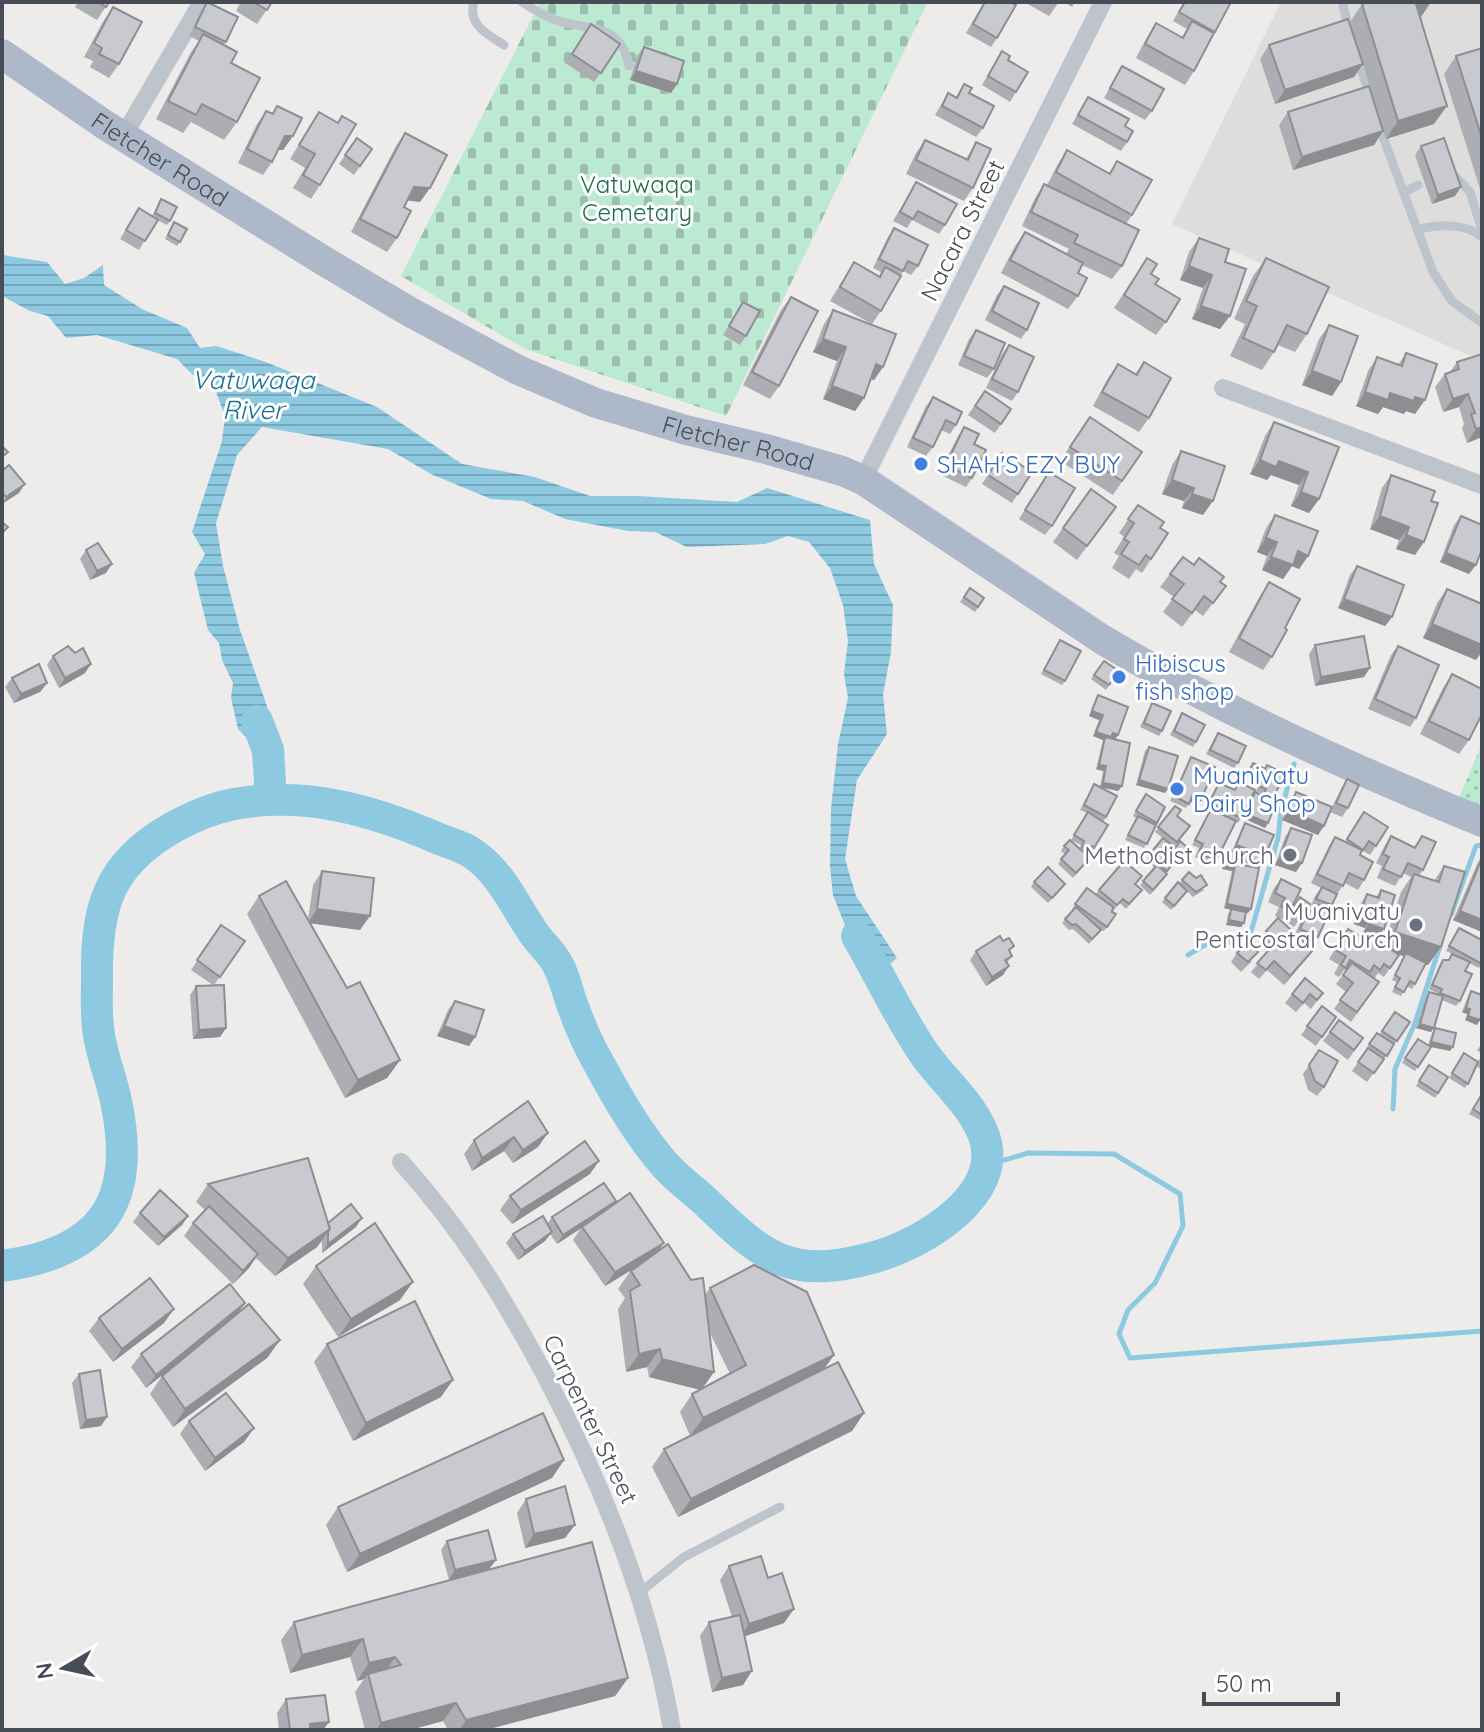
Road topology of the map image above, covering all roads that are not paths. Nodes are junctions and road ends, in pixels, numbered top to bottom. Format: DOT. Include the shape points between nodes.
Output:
graph roads {
  1 [pos="202,2"];
  2 [pos="474,2"];
  3 [pos="522,2"];
  4 [pos="1103,2"];
  5 [pos="1344,2"];
  6 [pos="1352,39"];
  7 [pos="504,45"];
  8 [pos="2,54"];
  9 [pos="1357,57"];
  10 [pos="629,66"];
  11 [pos="1374,107"];
  12 [pos="1379,126"];
  13 [pos="124,135"];
  14 [pos="1455,176"];
  15 [pos="1418,185"];
  16 [pos="1405,192"];
  17 [pos="1418,229"];
  18 [pos="1482,230"];
  19 [pos="1482,237"];
  20 [pos="1482,323"];
  21 [pos="1223,388"];
  22 [pos="863,480"];
  23 [pos="1482,485"];
  24 [pos="1482,822"];
  25 [pos="401,1162"];
  26 [pos="780,1507"];
  27 [pos="639,1593"];
  28 [pos="672,1730"];
  1 -- 13 [label="street"];
  2 -- 7 [label="lane" via="480,31"];
  3 -- 10 [label="lane" via="559,21 602,30 624,46"];
  4 -- 22 [label="street, Nacara Street"];
  5 -- 6 [label="lane"];
  8 -- 13 [label="main road, Fletcher Road"];
  9 -- 11 [label="lane"];
  12 -- 16 [label="lane"];
  13 -- 22 [label="main road, Fletcher Road" via="410,312 554,387"];
  14 -- 18 [label="lane" via="1470,192"];
  15 -- 16 [label="lane"];
  16 -- 17 [label="lane"];
  17 -- 19 [label="lane" via="1458,226"];
  17 -- 20 [label="lane" via="1433,272 1452,301"];
  21 -- 23 [label="street"];
  22 -- 24 [label="main road, Fletcher Road" via="1139,662 1276,731"];
  25 -- 27 [label="street, Carpenter Street" via="470,1246 501,1295 570,1423 619,1532"];
  26 -- 27 [label="lane" via="684,1557"];
  27 -- 28 [label="street, Carpenter Street"];
}
